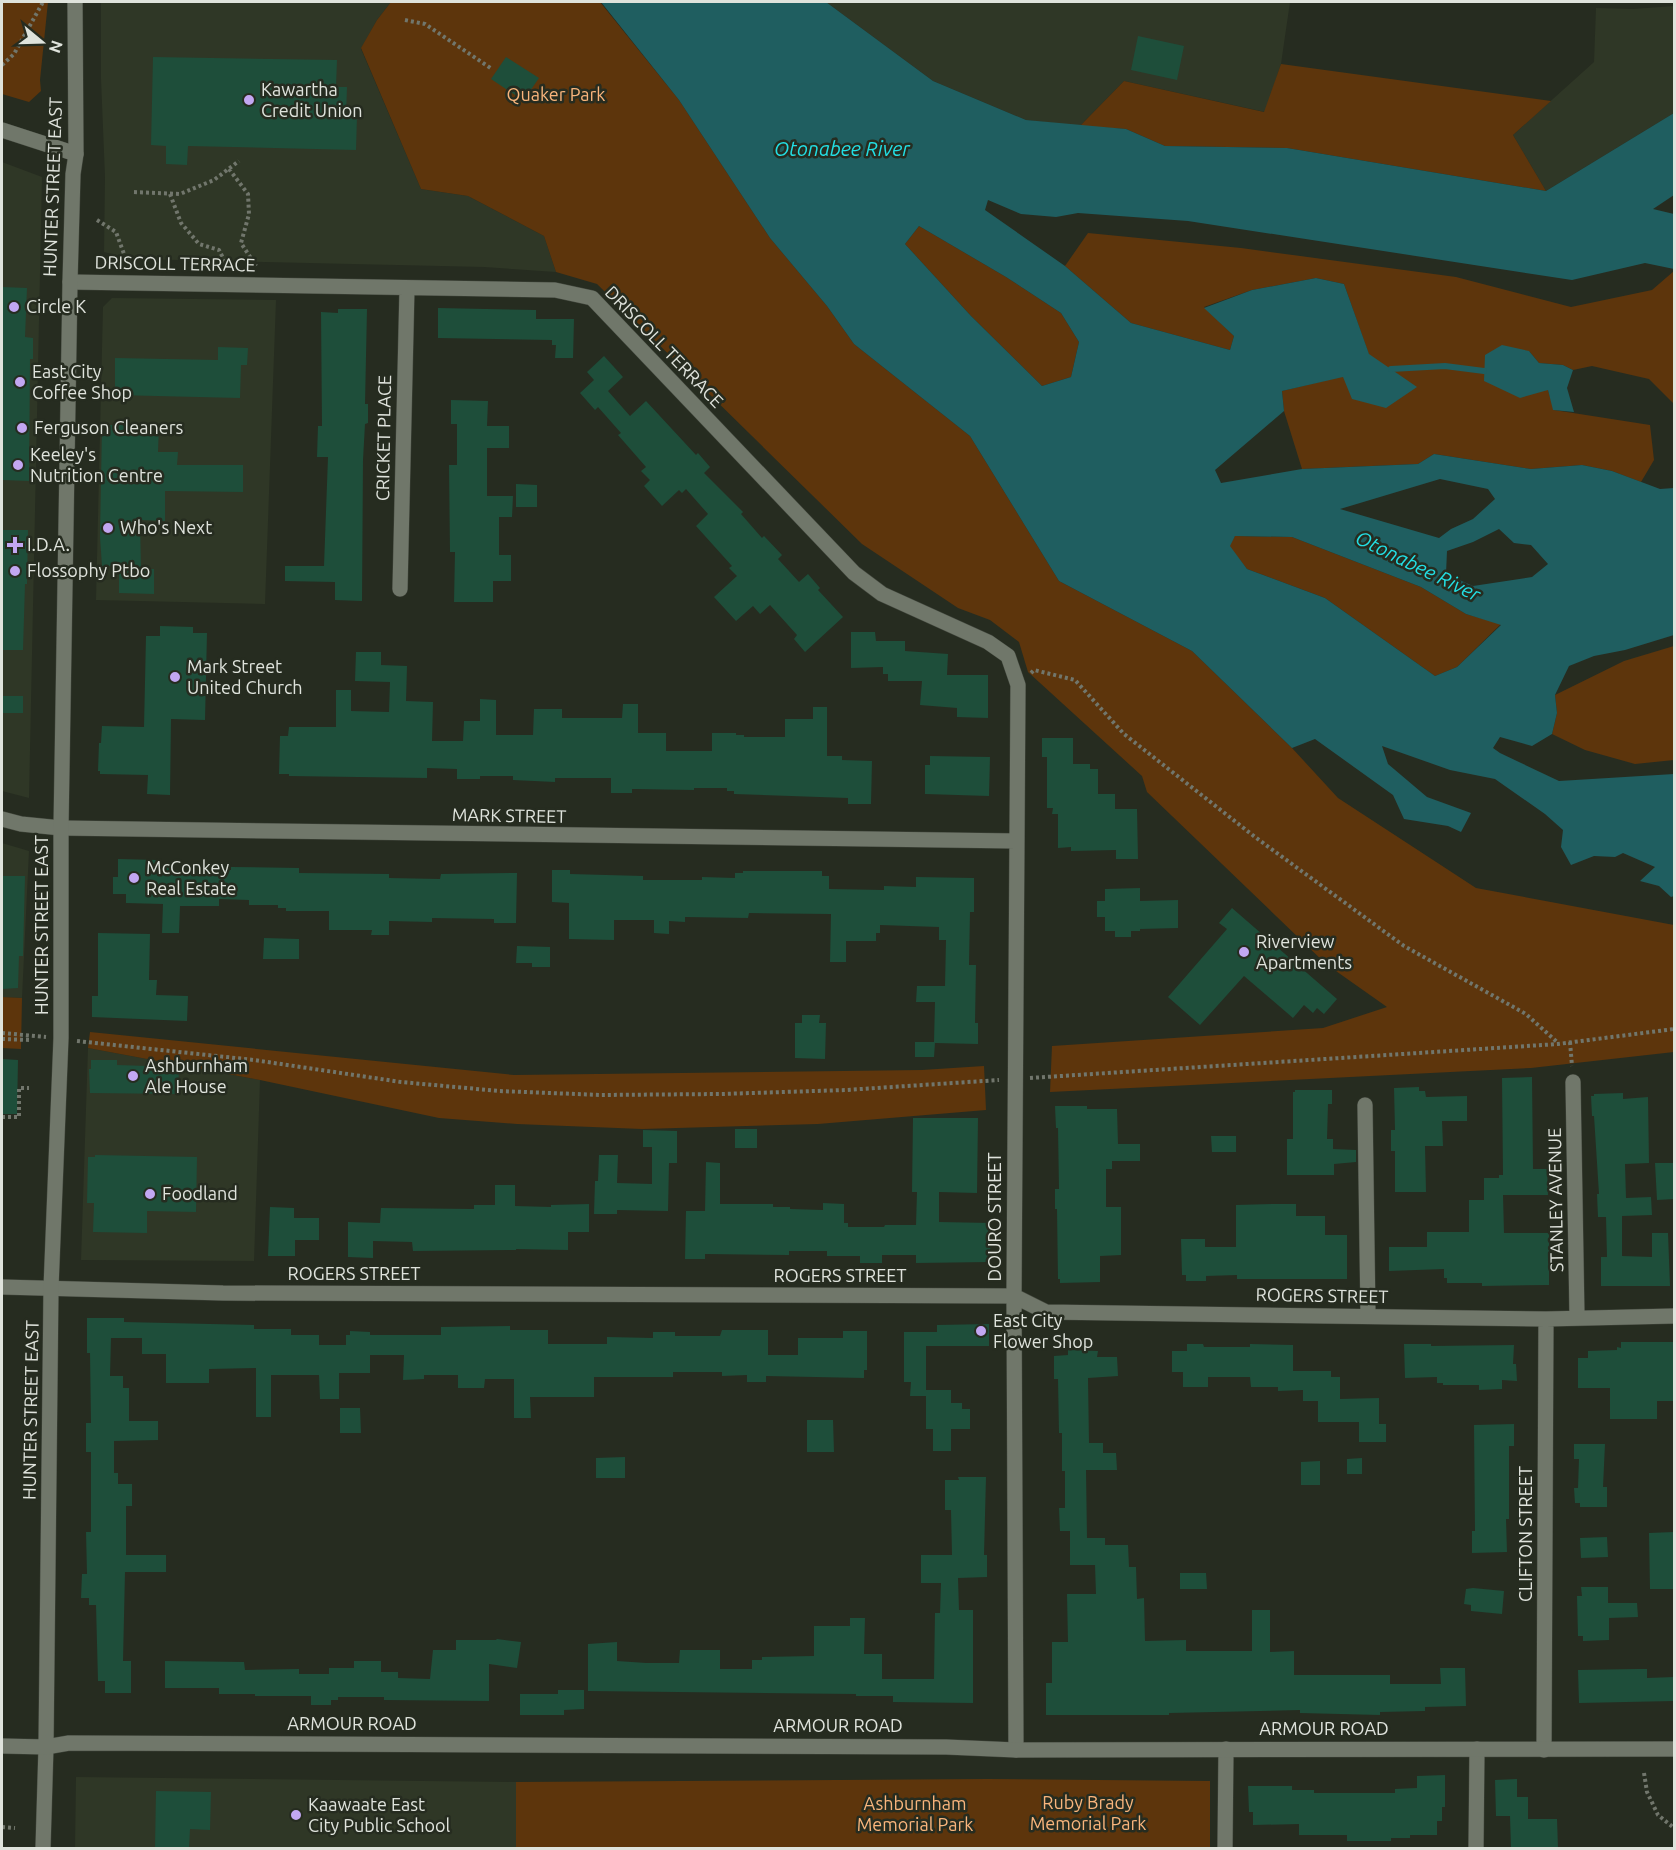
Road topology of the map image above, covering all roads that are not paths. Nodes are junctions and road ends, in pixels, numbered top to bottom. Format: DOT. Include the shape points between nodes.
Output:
graph roads {
  1 [pos="75,2"];
  2 [pos="2,130"];
  3 [pos="76,154"];
  4 [pos="70,282"];
  5 [pos="407,288"];
  6 [pos="400,589"];
  7 [pos="1018,684"];
  8 [pos="2,819"];
  9 [pos="61,828"];
  10 [pos="1017,841"];
  11 [pos="1574,1082"];
  12 [pos="1365,1105"];
  13 [pos="2,1287"];
  14 [pos="51,1288"];
  15 [pos="1014,1296"];
  16 [pos="1368,1315"];
  17 [pos="1674,1316"];
  18 [pos="1577,1317"];
  19 [pos="1546,1319"];
  20 [pos="2,1746"];
  21 [pos="46,1748"];
  22 [pos="1226,1749"];
  23 [pos="1477,1749"];
  24 [pos="1674,1749"];
  25 [pos="1016,1750"];
  26 [pos="1544,1750"];
  27 [pos="43,1848"];
  28 [pos="1225,1848"];
  29 [pos="1476,1848"];
  1 -- 3 [label="street, HUNTER STREET EAST"];
  2 -- 3 [label="street"];
  3 -- 4 [label="street, HUNTER STREET EAST" via="72,174"];
  4 -- 5 [label="street, DRISCOLL TERRACE"];
  4 -- 9 [label="street, HUNTER STREET EAST"];
  5 -- 6 [label="street, CRICKET PLACE"];
  5 -- 7 [label="street, DRISCOLL TERRACE" via="555,290 592,298 854,573 882,594 988,642 1008,656"];
  7 -- 10 [label="street, DOURO STREET"];
  8 -- 9 [label="street, MARK STREET"];
  9 -- 10 [label="street, MARK STREET"];
  9 -- 14 [label="street, HUNTER STREET EAST" via="61,1038"];
  10 -- 15 [label="street, DOURO STREET"];
  11 -- 18 [label="street, STANLEY AVENUE"];
  12 -- 16 [label="street"];
  13 -- 14 [label="street, ROGERS STREET"];
  14 -- 15 [label="street, ROGERS STREET" via="235,1293"];
  14 -- 21 [label="street, HUNTER STREET EAST"];
  15 -- 16 [label="street, ROGERS STREET" via="1046,1312"];
  15 -- 25 [label="street, DOURO STREET"];
  16 -- 19 [label="street, ROGERS STREET"];
  17 -- 18 [label="street, ROGERS STREET"];
  18 -- 19 [label="street, ROGERS STREET"];
  19 -- 26 [label="street, CLIFTON STREET"];
  20 -- 21 [label="street, ARMOUR ROAD"];
  21 -- 25 [label="street, ARMOUR ROAD" via="69,1743 934,1746"];
  21 -- 27 [label="street, HUNTER STREET EAST"];
  22 -- 23 [label="street, ARMOUR ROAD"];
  22 -- 25 [label="street, ARMOUR ROAD"];
  22 -- 28 [label="street"];
  23 -- 26 [label="street, ARMOUR ROAD"];
  23 -- 29 [label="street"];
  24 -- 26 [label="street, ARMOUR ROAD"];
}
